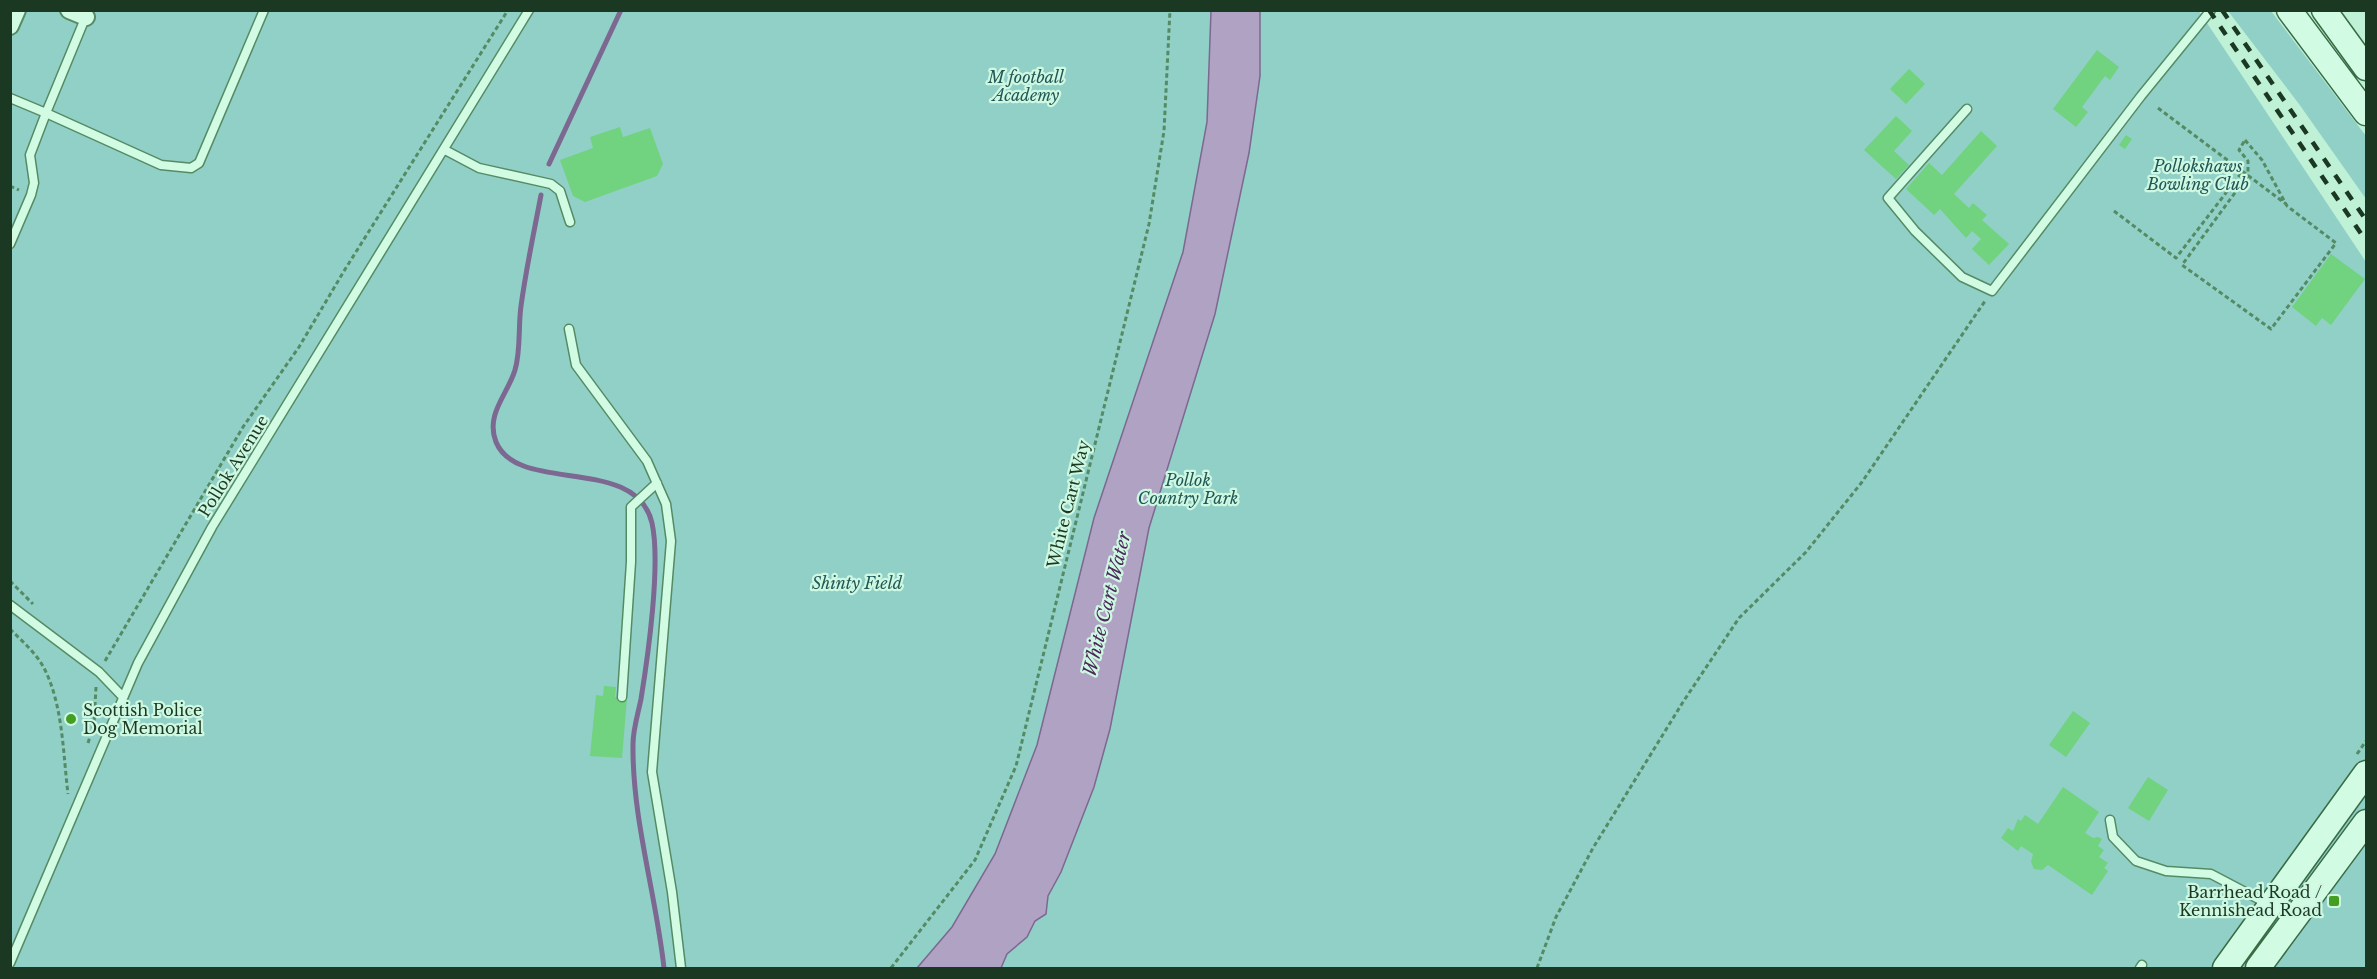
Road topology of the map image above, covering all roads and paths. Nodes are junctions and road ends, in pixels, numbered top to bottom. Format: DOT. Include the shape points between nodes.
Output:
graph roads {
  1 [pos="17,10"];
  2 [pos="69,10"];
  3 [pos="264,10"];
  4 [pos="508,10"];
  5 [pos="530,10"];
  6 [pos="1170,10"];
  7 [pos="2211,10"];
  8 [pos="2289,10"];
  9 [pos="2324,10"];
  10 [pos="87,14"];
  11 [pos="10,26"];
  12 [pos="2367,68"];
  13 [pos="10,98"];
  14 [pos="2158,108"];
  15 [pos="1967,109"];
  16 [pos="46,113"];
  17 [pos="2367,113"];
  18 [pos="446,150"];
  19 [pos="2242,172"];
  20 [pos="2248,175"];
  21 [pos="2287,206"];
  22 [pos="2114,211"];
  23 [pos="570,222"];
  24 [pos="10,244"];
  25 [pos="1992,291"];
  26 [pos="569,329"];
  27 [pos="657,483"];
  28 [pos="10,605"];
  29 [pos="10,629"];
  30 [pos="99,672"];
  31 [pos="122,696"];
  32 [pos="622,697"];
  33 [pos="88,745"];
  34 [pos="2367,774"];
  35 [pos="72,786"];
  36 [pos="68,796"];
  37 [pos="65,802"];
  38 [pos="2110,820"];
  39 [pos="2367,822"];
  40 [pos="2271,906"];
  41 [pos="2293,921"];
  42 [pos="10,963"];
  43 [pos="681,969"];
  44 [pos="891,969"];
  45 [pos="1537,969"];
  46 [pos="2225,969"];
  47 [pos="2258,969"];
  1 -- 11 [label="street"];
  2 -- 10 [label="street"];
  3 -- 16 [label="lane" via="199,163 190,168 161,165"];
  4 -- 30 [label="path" via="299,347 243,428"];
  5 -- 18 [label="lane, Pollok Avenue"];
  6 -- 44 [label="path, White Cart Way" via="1164,131 1149,224 1016,766 975,860"];
  7 -- 25 [label="lane"];
  8 -- 17 [label="main road"];
  9 -- 12 [label="main road"];
  10 -- 16 [label="lane"];
  13 -- 16 [label="lane"];
  14 -- 19 [label="path"];
  15 -- 25 [label="lane" via="1888,198 1962,277"];
  16 -- 24 [label="lane" via="30,155 34,183 31,195"];
  18 -- 23 [label="lane" via="479,168 551,183 560,191"];
  18 -- 31 [label="lane, Pollok Avenue" via="212,528"];
  19 -- 20 [label="path"];
  19 -- 22 [label="path" via="2176,258"];
  20 -- 21 [label="path"];
  20 -- 21 [label="path" via="2248,161 2239,150 2245,141 2262,160"];
  20 -- 21 [label="path" via="2182,265 2271,329 2336,243"];
  25 -- 45 [label="path" via="1862,482 1806,552 1739,618 1593,848 1556,917"];
  26 -- 27 [label="lane" via="576,365 639,449"];
  27 -- 32 [label="lane" via="631,507"];
  27 -- 43 [label="lane" via="666,504 671,541 652,772"];
  28 -- 30 [label="lane"];
  29 -- 36 [label="path" via="43,666 53,690"];
  30 -- 31 [label="lane"];
  30 -- 33 [label="path"];
  31 -- 42 [label="lane, Pollok Avenue"];
  34 -- 40 [label="main road"];
  35 -- 36 [label="path"];
  36 -- 37 [label="path"];
  38 -- 40 [label="lane" via="2113,837 2136,861 2166,872 2211,874"];
  39 -- 41 [label="main road"];
  40 -- 41 [label="main road"];
  40 -- 46 [label="main road"];
  41 -- 47 [label="main road"];
}
